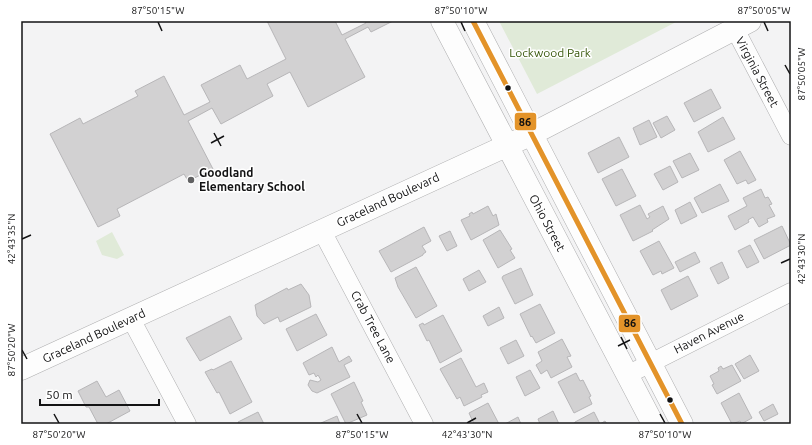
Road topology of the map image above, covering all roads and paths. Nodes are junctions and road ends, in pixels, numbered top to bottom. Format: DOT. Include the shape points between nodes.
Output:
graph roads {
  1 [pos="442,21"];
  2 [pos="473,21"];
  3 [pos="742,25"];
  4 [pos="532,134"];
  5 [pos="791,136"];
  6 [pos="507,146"];
  7 [pos="322,230"];
  8 [pos="791,292"];
  9 [pos="131,318"];
  10 [pos="650,364"];
  11 [pos="21,369"];
  12 [pos="627,375"];
  13 [pos="187,424"];
  14 [pos="424,424"];
  15 [pos="653,424"];
  16 [pos="682,424"];
  1 -- 6 [label="street, Ohio Street"];
  2 -- 4 [label="street"];
  3 -- 4 [label="street, Graceland Boulevard"];
  3 -- 5 [label="street, Virginia Street"];
  4 -- 6 [label="street, Graceland Boulevard"];
  4 -- 10 [label="street"];
  6 -- 7 [label="street, Graceland Boulevard"];
  6 -- 12 [label="street, Ohio Street"];
  7 -- 9 [label="street, Graceland Boulevard"];
  7 -- 14 [label="street, Crab Tree Lane"];
  8 -- 10 [label="street, Haven Avenue"];
  9 -- 11 [label="street, Graceland Boulevard"];
  9 -- 13 [label="street"];
  10 -- 12 [label="street, Haven Avenue"];
  10 -- 16 [label="street"];
  12 -- 15 [label="street, Ohio Street"];
}
